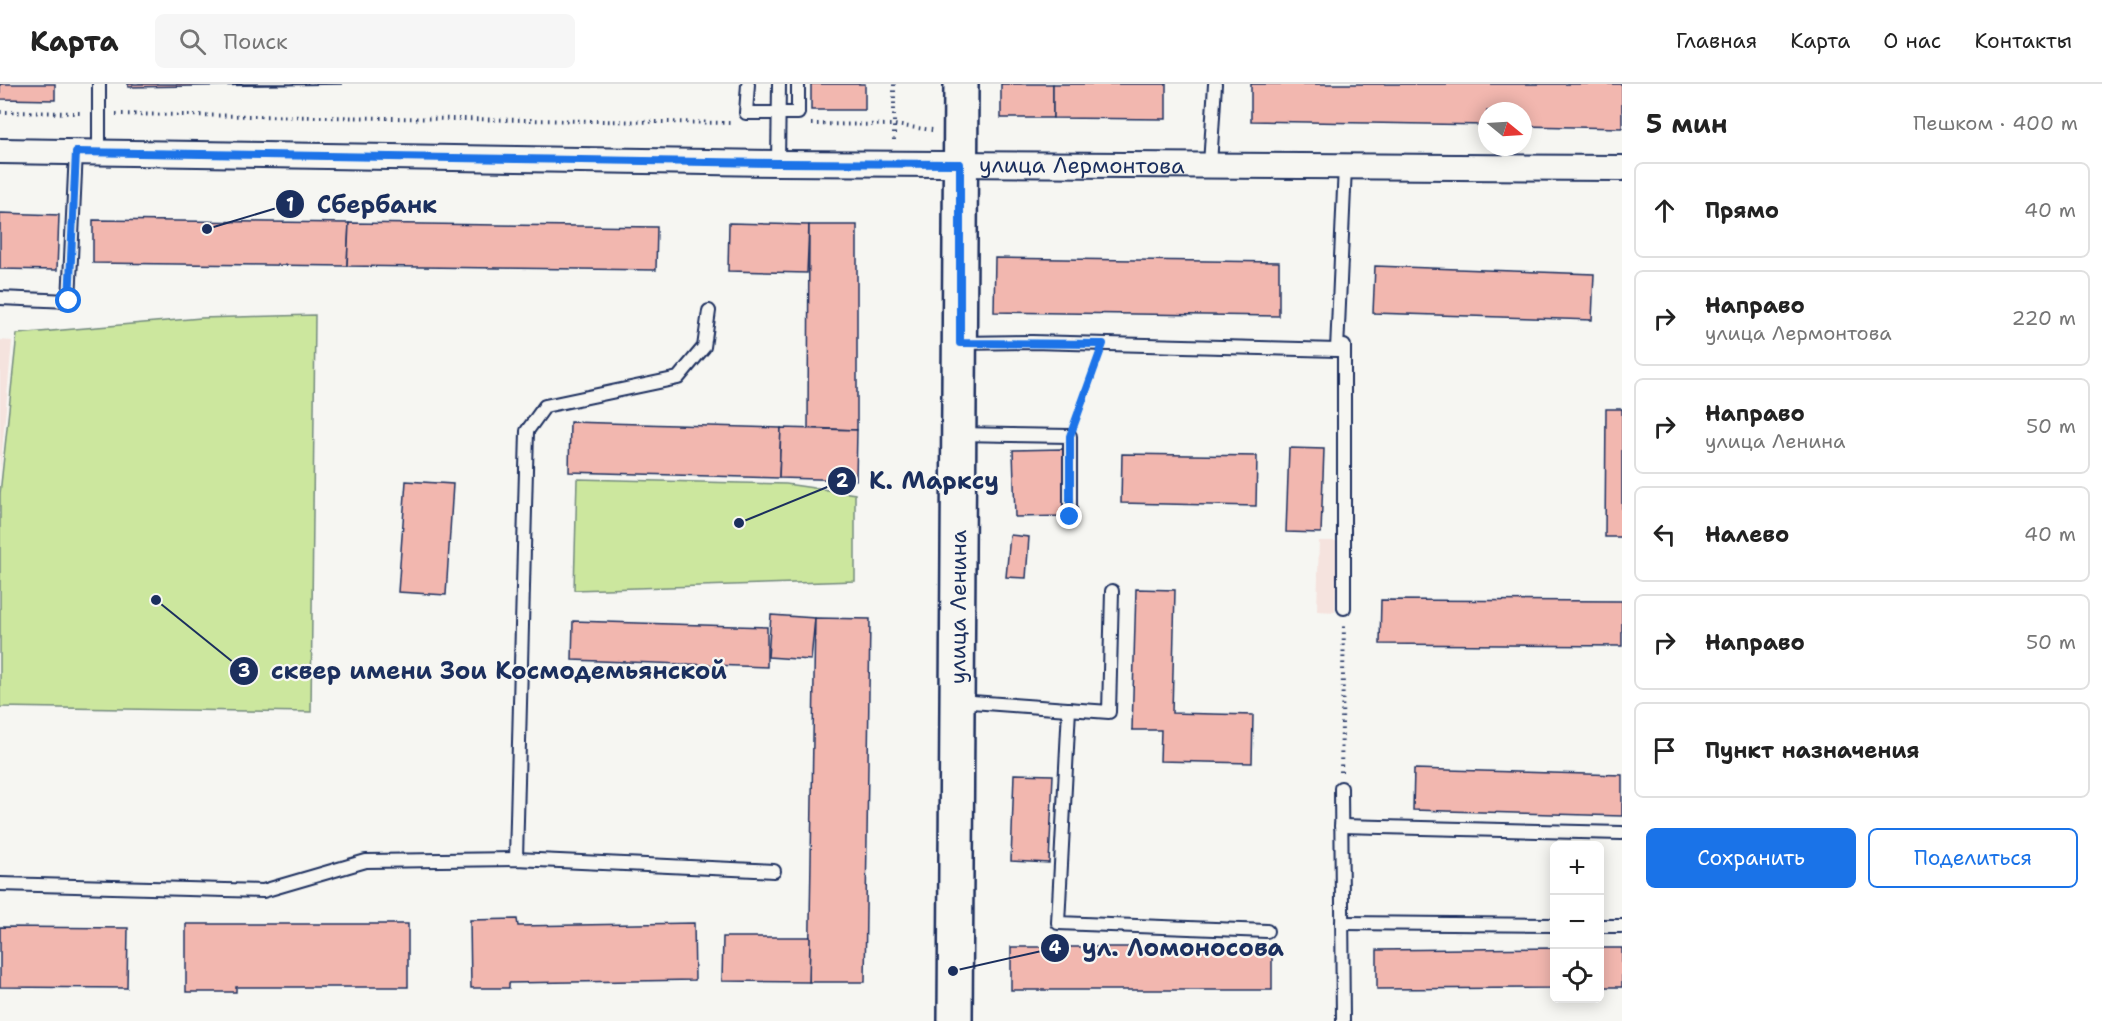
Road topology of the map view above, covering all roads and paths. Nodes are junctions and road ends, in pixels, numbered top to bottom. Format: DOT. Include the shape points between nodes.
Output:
graph roads {
  1 [pos="99,84"];
  2 [pos="748,84"];
  3 [pos="779,84"];
  4 [pos="798,84"];
  5 [pos="894,84"];
  6 [pos="961,84"];
  7 [pos="1215,84"];
  8 [pos="0,112"];
  9 [pos="99,114"];
  10 [pos="779,118"];
  11 [pos="894,125"];
  12 [pos="960,149"];
  13 [pos="0,151"];
  14 [pos="88,152"];
  15 [pos="778,163"];
  16 [pos="893,164"];
  17 [pos="1210,165"];
  18 [pos="1345,166"];
  19 [pos="1622,168"];
  20 [pos="0,298"];
  21 [pos="709,311"];
  22 [pos="960,343"];
  23 [pos="1103,344"];
  24 [pos="1337,350"];
  25 [pos="958,434"];
  26 [pos="1070,436"];
  27 [pos="1070,517"];
  28 [pos="1112,591"];
  29 [pos="1344,608"];
  30 [pos="957,701"];
  31 [pos="1069,709"];
  32 [pos="1341,788"];
  33 [pos="1341,826"];
  34 [pos="1622,833"];
  35 [pos="516,859"];
  36 [pos="774,871"];
  37 [pos="0,884"];
  38 [pos="1342,923"];
  39 [pos="1550,925"];
  40 [pos="1604,926"];
  41 [pos="1622,926"];
  42 [pos="1267,931"];
  43 [pos="955,1021"];
  44 [pos="1343,1021"];
  1 -- 9 [label="lane"];
  2 -- 10 [label="lane" via="746,113"];
  3 -- 10 [label="lane"];
  4 -- 10 [label="lane" via="798,113"];
  5 -- 11 [label="path"];
  6 -- 12 [label="main road, улица Ленина"];
  7 -- 17 [label="lane"];
  8 -- 9 [label="path"];
  9 -- 10 [label="path"];
  9 -- 14 [label="lane"];
  10 -- 11 [label="path"];
  10 -- 15 [label="lane"];
  11 -- 12 [label="path"];
  11 -- 16 [label="path"];
  12 -- 16 [label="street, улица Лермонтова"];
  12 -- 17 [label="street, улица Лермонтова"];
  12 -- 22 [label="main road, улица Ленина"];
  13 -- 14 [label="street, улица Лермонтова"];
  14 -- 15 [label="street, улица Лермонтова"];
  14 -- 20 [label="lane" via="69,301"];
  15 -- 16 [label="street, улица Лермонтова"];
  17 -- 18 [label="street, улица Лермонтова"];
  18 -- 19 [label="street, улица Лермонтова"];
  18 -- 24 [label="lane"];
  21 -- 35 [label="lane" via="704,348 678,378 545,406 527,431"];
  22 -- 23 [label="lane"];
  22 -- 25 [label="main road, улица Ленина"];
  23 -- 24 [label="lane"];
  23 -- 26 [label="path"];
  24 -- 29 [label="lane" via="1344,346"];
  25 -- 26 [label="lane"];
  25 -- 30 [label="main road, улица Ленина"];
  26 -- 27 [label="lane"];
  28 -- 31 [label="lane" via="1109,712"];
  29 -- 32 [label="path"];
  30 -- 31 [label="lane"];
  30 -- 43 [label="main road, улица Ленина"];
  31 -- 42 [label="lane" via="1058,922"];
  32 -- 33 [label="lane"];
  33 -- 34 [label="lane"];
  33 -- 38 [label="lane"];
  35 -- 36 [label="lane"];
  35 -- 37 [label="lane" via="366,861 263,891"];
  38 -- 39 [label="lane"];
  38 -- 44 [label="lane"];
  40 -- 41 [label="lane"];
}
